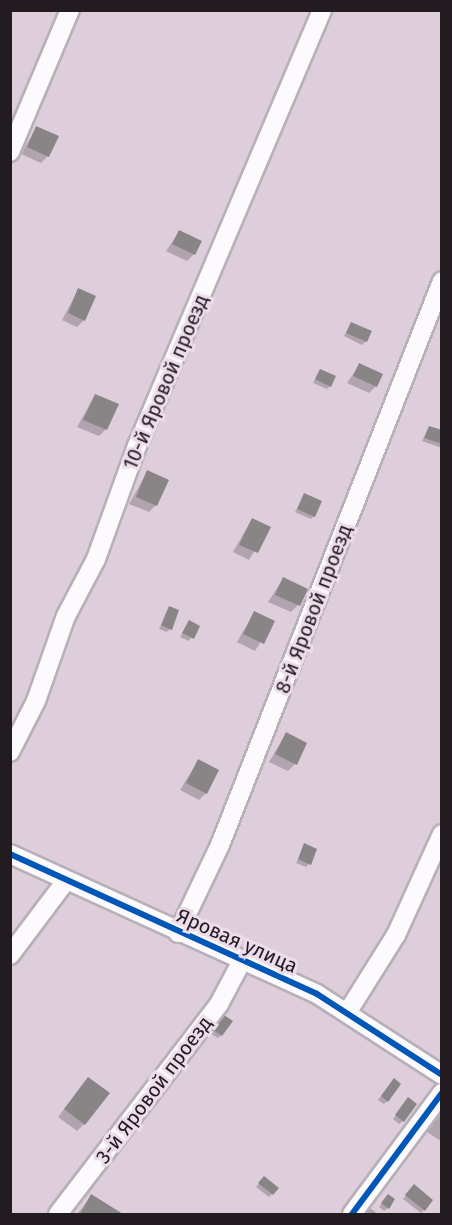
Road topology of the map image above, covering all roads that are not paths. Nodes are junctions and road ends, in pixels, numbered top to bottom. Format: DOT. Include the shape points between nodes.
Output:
graph roads {
  1 [pos="70,10"];
  2 [pos="322,10"];
  3 [pos="10,152"];
  4 [pos="441,281"];
  5 [pos="10,752"];
  6 [pos="441,834"];
  7 [pos="10,854"];
  8 [pos="65,882"];
  9 [pos="178,933"];
  10 [pos="10,955"];
  11 [pos="242,961"];
  12 [pos="347,1013"];
  13 [pos="441,1075"];
  14 [pos="441,1092"];
  15 [pos="58,1215"];
  16 [pos="352,1215"];
  1 -- 3 [label="street"];
  2 -- 5 [label="street, 10-й Яровой проезд" via="137,446 96,559 66,616 36,701"];
  4 -- 9 [label="street, 8-й Яровой проезд" via="237,803"];
  6 -- 12 [label="street" via="396,935"];
  7 -- 8 [label="street, Яровая улица"];
  8 -- 9 [label="street, Яровая улица"];
  8 -- 10 [label="street"];
  9 -- 11 [label="street, Яровая улица"];
  11 -- 12 [label="street, Яровая улица"];
  11 -- 15 [label="street, 3-й Яровой проезд" via="212,1013"];
  12 -- 13 [label="street, Яровая улица"];
  14 -- 16 [label="street"];
}
